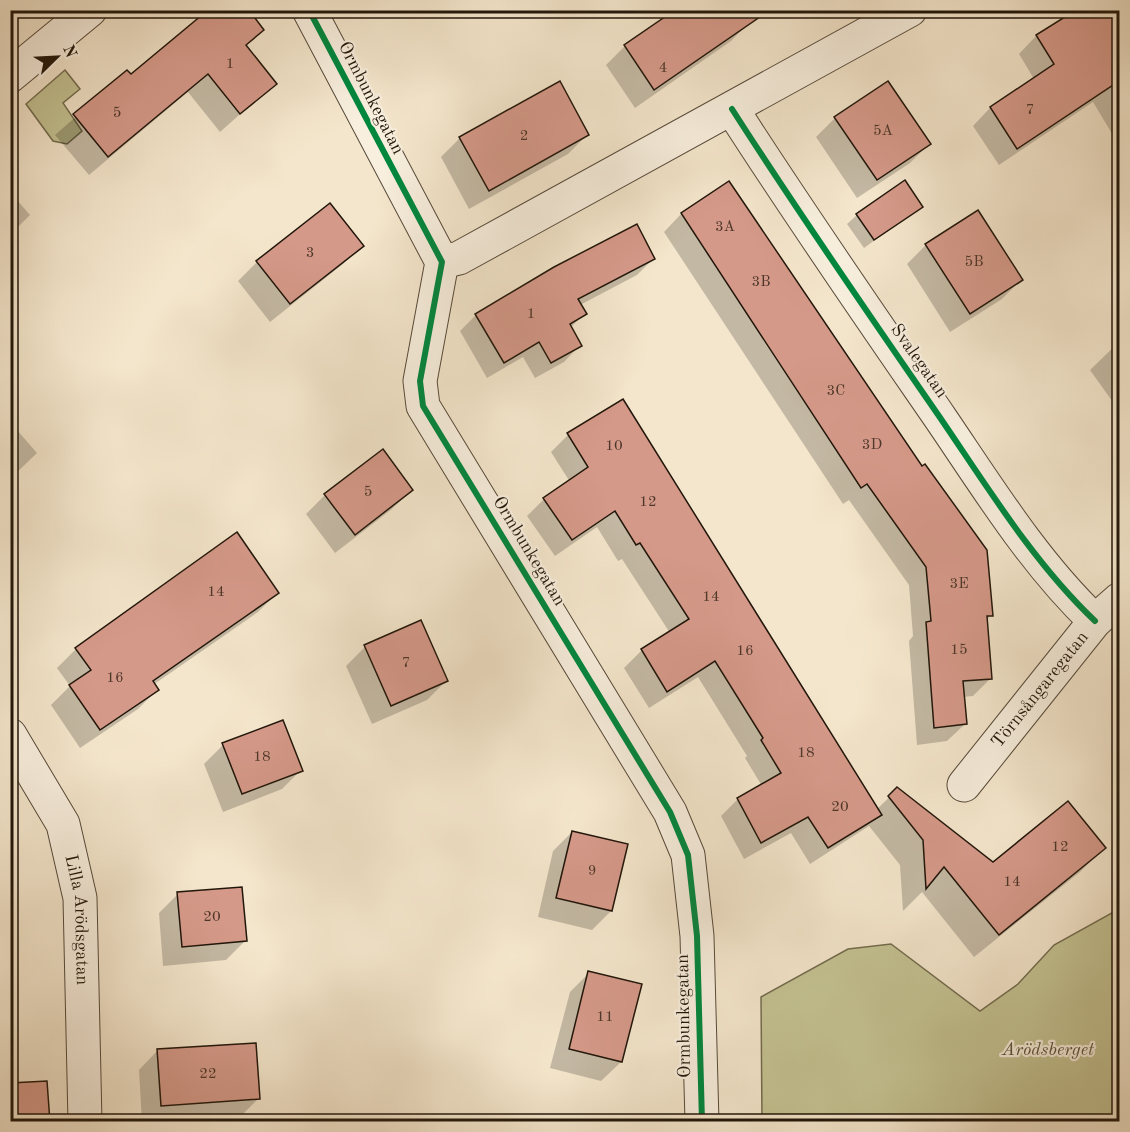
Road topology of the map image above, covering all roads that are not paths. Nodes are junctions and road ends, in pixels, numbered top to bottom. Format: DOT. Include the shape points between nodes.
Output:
graph roads {
  1 [pos="90,10"];
  2 [pos="309,10"];
  3 [pos="910,10"];
  4 [pos="10,76"];
  5 [pos="732,109"];
  6 [pos="442,262"];
  7 [pos="1119,599"];
  8 [pos="1095,621"];
  9 [pos="10,735"];
  10 [pos="964,785"];
  11 [pos="85,1122"];
  12 [pos="702,1122"];
  1 -- 4 [label="street"];
  2 -- 6 [label="street, Ormbunkegatan"];
  3 -- 5 [label="street"];
  5 -- 6 [label="street" via="459,258"];
  5 -- 8 [label="street, Svalegatan" via="1003,509 1056,580"];
  6 -- 12 [label="street, Ormbunkegatan" via="420,381 423,406 670,812 688,855 697,936"];
  7 -- 8 [label="street, Törnsångaregatan"];
  8 -- 10 [label="street, Törnsångaregatan"];
  9 -- 11 [label="street, Lilla Arödsgatan" via="63,824 80,898"];
}
